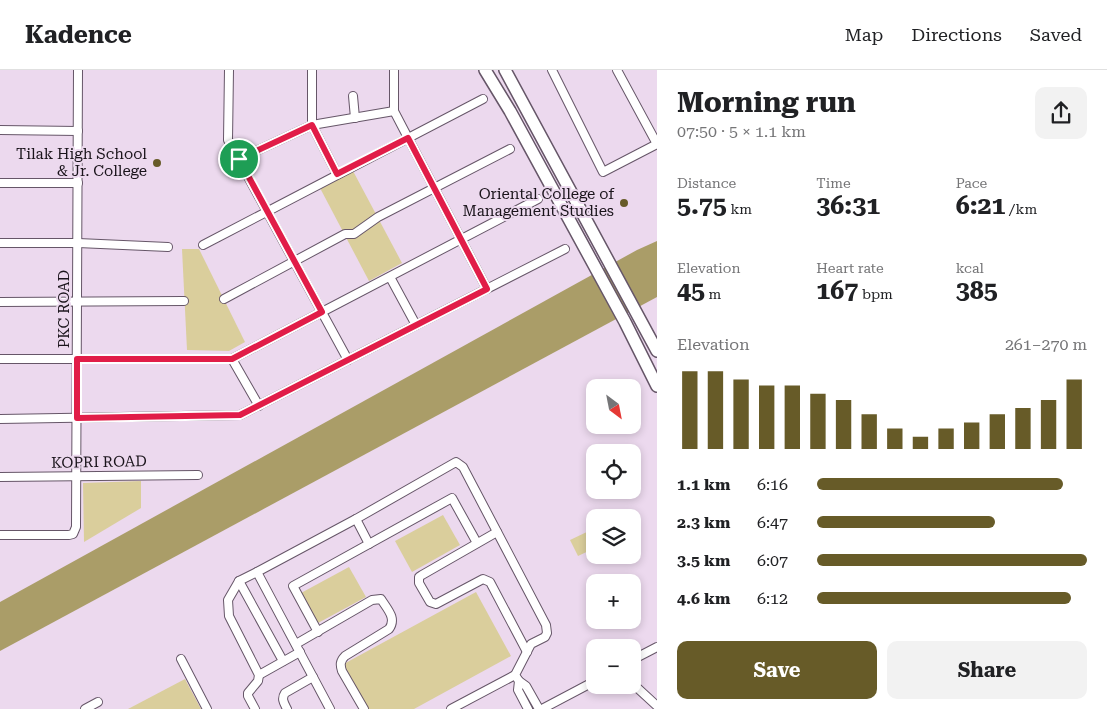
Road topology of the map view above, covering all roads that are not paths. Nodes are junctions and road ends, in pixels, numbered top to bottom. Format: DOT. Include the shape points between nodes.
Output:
graph roads {
  1 [pos="78,70"];
  2 [pos="229,70"];
  3 [pos="312,70"];
  4 [pos="394,70"];
  5 [pos="485,70"];
  6 [pos="505,70"];
  7 [pos="514,70"];
  8 [pos="552,70"];
  9 [pos="617,70"];
  10 [pos="353,96"];
  11 [pos="483,99"];
  12 [pos="524,104"];
  13 [pos="394,112"];
  14 [pos="355,118"];
  15 [pos="312,125"];
  16 [pos="0,130"];
  17 [pos="78,131"];
  18 [pos="408,138"];
  19 [pos="657,144"];
  20 [pos="510,149"];
  21 [pos="239,159"];
  22 [pos="337,174"];
  23 [pos="0,183"];
  24 [pos="78,184"];
  25 [pos="434,188"];
  26 [pos="538,199"];
  27 [pos="267,211"];
  28 [pos="461,239"];
  29 [pos="0,243"];
  30 [pos="78,243"];
  31 [pos="203,245"];
  32 [pos="168,247"];
  33 [pos="565,249"];
  34 [pos="294,261"];
  35 [pos="390,276"];
  36 [pos="487,289"];
  37 [pos="224,299"];
  38 [pos="184,300"];
  39 [pos="77,301"];
  40 [pos="0,302"];
  41 [pos="322,312"];
  42 [pos="416,325"];
  43 [pos="657,351"];
  44 [pos="0,359"];
  45 [pos="77,359"];
  46 [pos="232,359"];
  47 [pos="348,360"];
  48 [pos="657,386"];
  49 [pos="259,406"];
  50 [pos="77,418"];
  51 [pos="0,419"];
  52 [pos="198,475"];
  53 [pos="77,476"];
  54 [pos="0,477"];
  55 [pos="356,519"];
  56 [pos="497,532"];
  57 [pos="0,534"];
  58 [pos="477,543"];
  59 [pos="370,544"];
  60 [pos="257,572"];
  61 [pos="240,581"];
  62 [pos="318,632"];
  63 [pos="296,644"];
  64 [pos="657,647"];
  65 [pos="300,652"];
  66 [pos="527,652"];
  67 [pos="641,655"];
  68 [pos="181,659"];
  69 [pos="283,661"];
  70 [pos="259,674"];
  71 [pos="313,677"];
  72 [pos="517,678"];
  73 [pos="586,686"];
  74 [pos="641,691"];
  75 [pos="98,702"];
  76 [pos="657,706"];
  77 [pos="85,709"];
  78 [pos="207,709"];
  79 [pos="255,709"];
  80 [pos="287,709"];
  81 [pos="330,709"];
  82 [pos="364,709"];
  83 [pos="451,709"];
  84 [pos="528,709"];
  85 [pos="543,709"];
  1 -- 17 [label="street, PKC ROAD"];
  2 -- 21 [label="street" via="228,140"];
  3 -- 15 [label="street"];
  4 -- 13 [label="street"];
  5 -- 48 [label="main road" via="593,263"];
  6 -- 12 [label="main road"];
  7 -- 12 [label="main road"];
  8 -- 19 [label="street" via="603,172"];
  9 -- 19 [label="street"];
  10 -- 14 [label="street"];
  11 -- 18 [label="street"];
  12 -- 43 [label="main road"];
  13 -- 14 [label="street"];
  13 -- 18 [label="street"];
  14 -- 15 [label="street"];
  15 -- 21 [label="street"];
  15 -- 22 [label="street"];
  16 -- 17 [label="street"];
  17 -- 24 [label="street, PKC ROAD"];
  18 -- 22 [label="street"];
  18 -- 25 [label="street"];
  20 -- 25 [label="street"];
  21 -- 27 [label="street"];
  22 -- 27 [label="street"];
  23 -- 24 [label="street"];
  24 -- 30 [label="street, PKC ROAD"];
  25 -- 28 [label="street"];
  25 -- 34 [label="street" via="378,217 354,234 345,234"];
  26 -- 28 [label="street"];
  27 -- 31 [label="street"];
  27 -- 34 [label="street"];
  28 -- 35 [label="street"];
  28 -- 36 [label="street"];
  29 -- 30 [label="street"];
  30 -- 32 [label="street"];
  30 -- 39 [label="street, PKC ROAD"];
  33 -- 36 [label="street"];
  34 -- 37 [label="street"];
  34 -- 41 [label="street"];
  35 -- 41 [label="street"];
  35 -- 42 [label="street"];
  36 -- 42 [label="street"];
  38 -- 39 [label="street"];
  39 -- 40 [label="street"];
  39 -- 45 [label="street, PKC ROAD"];
  41 -- 46 [label="street"];
  41 -- 47 [label="street"];
  42 -- 47 [label="street"];
  44 -- 45 [label="street"];
  45 -- 46 [label="street"];
  45 -- 50 [label="street, PKC ROAD"];
  46 -- 49 [label="street"];
  47 -- 49 [label="street"];
  49 -- 50 [label="street" via="240,415"];
  50 -- 51 [label="street"];
  50 -- 53 [label="street, PKC ROAD"];
  52 -- 53 [label="street, KOPRI ROAD"];
  53 -- 54 [label="street, KOPRI ROAD"];
  53 -- 57 [label="street, PKC ROAD" via="76,527 73,534"];
  55 -- 56 [label="street" via="456,462 464,467"];
  55 -- 59 [label="street"];
  55 -- 60 [label="street"];
  56 -- 58 [label="street"];
  56 -- 66 [label="street" via="546,625 545,637 531,644"];
  58 -- 59 [label="street" via="452,498"];
  58 -- 66 [label="street" via="422,574 418,583 430,602 436,604 487,579"];
  59 -- 62 [label="street" via="293,586"];
  60 -- 61 [label="street"];
  60 -- 63 [label="street"];
  61 -- 69 [label="street"];
  61 -- 70 [label="street" via="228,600 229,616"];
  62 -- 63 [label="street"];
  62 -- 82 [label="street" via="377,598 392,618 389,629 341,660 342,671"];
  63 -- 65 [label="street"];
  64 -- 67 [label="street"];
  65 -- 69 [label="street"];
  65 -- 71 [label="street"];
  66 -- 72 [label="street"];
  68 -- 78 [label="street"];
  69 -- 70 [label="street"];
  70 -- 79 [label="street" via="258,681 248,693"];
  71 -- 80 [label="street" via="282,696"];
  71 -- 81 [label="street"];
  72 -- 83 [label="street"];
  72 -- 84 [label="street" via="518,690"];
  72 -- 85 [label="street"];
  73 -- 85 [label="street"];
  74 -- 76 [label="street"];
  75 -- 77 [label="street"];
}
